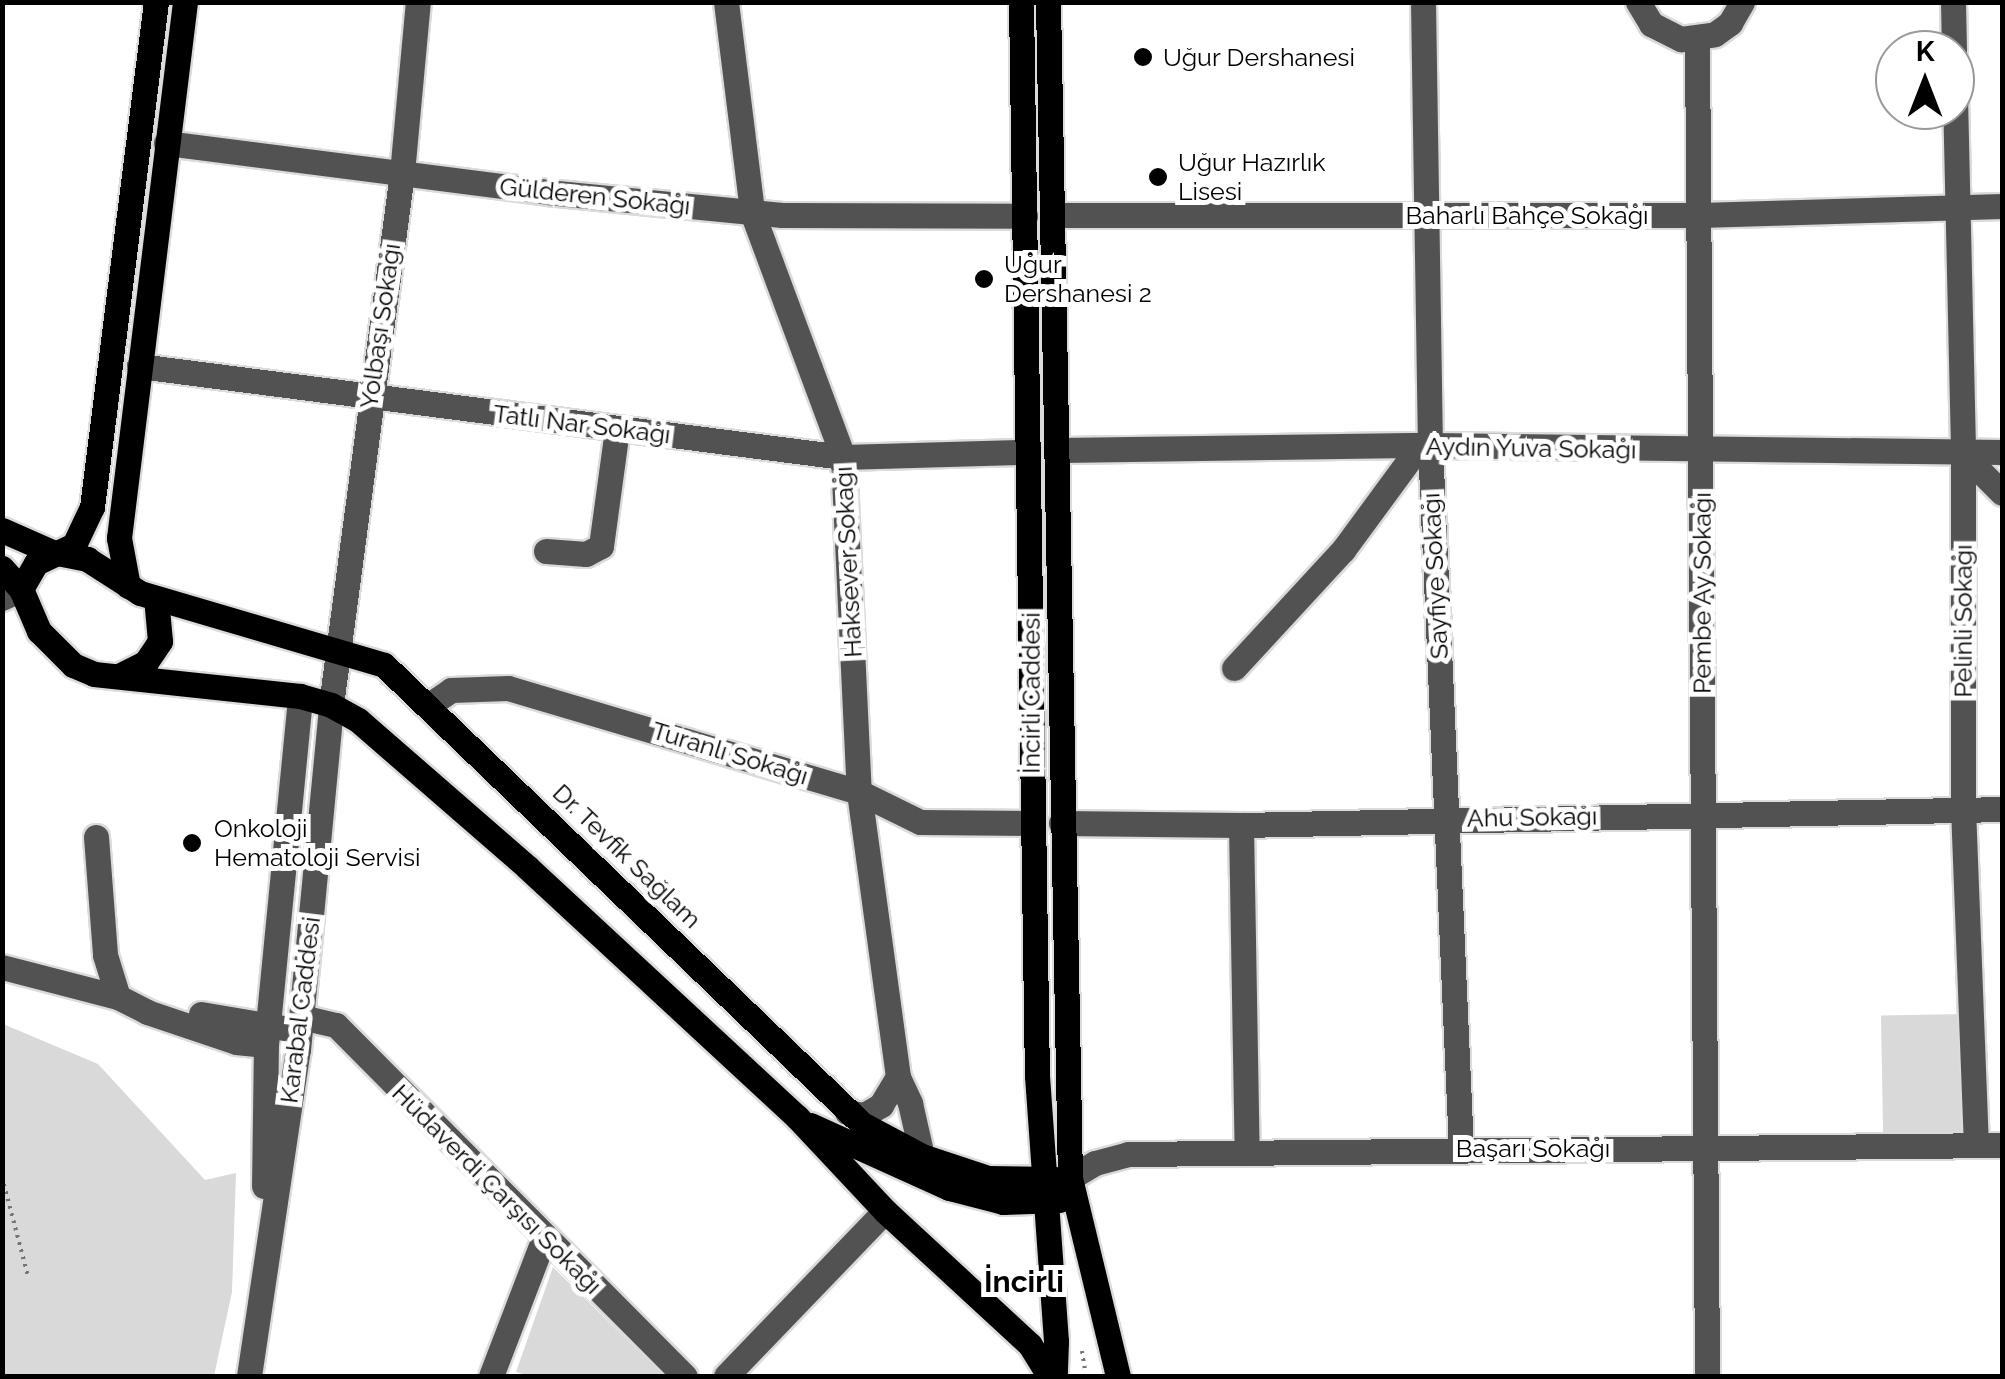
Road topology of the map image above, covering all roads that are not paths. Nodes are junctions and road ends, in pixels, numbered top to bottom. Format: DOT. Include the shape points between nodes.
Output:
graph roads {
  1 [pos="156,2"];
  2 [pos="184,2"];
  3 [pos="418,2"];
  4 [pos="726,2"];
  5 [pos="1021,2"];
  6 [pos="1048,2"];
  7 [pos="1423,2"];
  8 [pos="1638,2"];
  9 [pos="1742,2"];
  10 [pos="1953,2"];
  11 [pos="1954,30"];
  12 [pos="1698,39"];
  13 [pos="1956,130"];
  14 [pos="166,143"];
  15 [pos="402,173"];
  16 [pos="1957,206"];
  17 [pos="2002,206"];
  18 [pos="752,212"];
  19 [pos="1052,214"];
  20 [pos="1427,214"];
  21 [pos="1026,216"];
  22 [pos="1700,216"];
  23 [pos="139,366"];
  24 [pos="370,398"];
  25 [pos="617,428"];
  26 [pos="1425,445"];
  27 [pos="1060,450"];
  28 [pos="1027,452"];
  29 [pos="1702,452"];
  30 [pos="2002,452"];
  31 [pos="1962,454"];
  32 [pos="843,457"];
  33 [pos="2002,493"];
  34 [pos="2,530"];
  35 [pos="546,551"];
  36 [pos="52,552"];
  37 [pos="2,568"];
  38 [pos="128,586"];
  39 [pos="12,594"];
  40 [pos="156,598"];
  41 [pos="339,648"];
  42 [pos="1234,668"];
  43 [pos="121,675"];
  44 [pos="300,696"];
  45 [pos="331,704"];
  46 [pos="429,704"];
  47 [pos="859,792"];
  48 [pos="1962,808"];
  49 [pos="2002,809"];
  50 [pos="1701,815"];
  51 [pos="1446,818"];
  52 [pos="1032,823"];
  53 [pos="1061,823"];
  54 [pos="1241,825"];
  55 [pos="96,837"];
  56 [pos="2,966"];
  57 [pos="118,996"];
  58 [pos="300,1024"];
  59 [pos="267,1035"];
  60 [pos="898,1076"];
  61 [pos="847,1112"];
  62 [pos="797,1117"];
  63 [pos="1976,1145"];
  64 [pos="2002,1145"];
  65 [pos="1461,1148"];
  66 [pos="1706,1148"];
  67 [pos="1247,1154"];
  68 [pos="922,1156"];
  69 [pos="1071,1188"];
  70 [pos="1042,1190"];
  71 [pos="885,1210"];
  72 [pos="544,1238"];
  73 [pos="264,1251"];
  74 [pos="249,1376"];
  75 [pos="491,1376"];
  76 [pos="685,1376"];
  77 [pos="726,1376"];
  78 [pos="1052,1376"];
  79 [pos="1118,1376"];
  80 [pos="1707,1376"];
  1 -- 36 [label="main road" via="95,494 74,545"];
  2 -- 14 [label="main road"];
  3 -- 15 [label="street, Yolbaşı Sokağı"];
  4 -- 18 [label="street, Haksever Sokağı"];
  5 -- 21 [label="main road, İncirli Caddesi"];
  6 -- 19 [label="main road, İncirli Caddesi"];
  7 -- 20 [label="street, Sayfiye Sokağı"];
  8 -- 12 [label="street" via="1664,34"];
  9 -- 12 [label="street" via="1730,23"];
  10 -- 11 [label="street"];
  12 -- 22 [label="street, Pembe Ay Sokağı"];
  13 -- 16 [label="street, Pelinli Sokağı"];
  14 -- 15 [label="street, Gülderen Sokağı"];
  14 -- 23 [label="main road"];
  15 -- 18 [label="street, Gülderen Sokağı"];
  15 -- 24 [label="street, Yolbaşı Sokağı"];
  16 -- 17 [label="street, Baharlı Bahçe Sokağı"];
  16 -- 22 [label="street, Baharlı Bahçe Sokağı"];
  16 -- 31 [label="street, Pelinli Sokağı"];
  18 -- 21 [label="street, Gülderen Sokağı"];
  18 -- 32 [label="street, Haksever Sokağı"];
  19 -- 20 [label="street, Baharlı Bahçe Sokağı"];
  19 -- 27 [label="main road, İncirli Caddesi"];
  20 -- 22 [label="street, Baharlı Bahçe Sokağı"];
  20 -- 26 [label="street, Sayfiye Sokağı"];
  21 -- 28 [label="main road, İncirli Caddesi"];
  22 -- 29 [label="street, Pembe Ay Sokağı"];
  23 -- 24 [label="street, Tatlı Nar Sokağı"];
  23 -- 38 [label="main road" via="119,538"];
  24 -- 25 [label="street, Tatlı Nar Sokağı"];
  24 -- 41 [label="street, Yolbaşı Sokağı"];
  25 -- 32 [label="street, Tatlı Nar Sokağı"];
  25 -- 35 [label="street" via="601,546 586,554"];
  26 -- 27 [label="street, Aydın Yuva Sokağı"];
  26 -- 29 [label="street, Aydın Yuva Sokağı"];
  26 -- 42 [label="street" via="1343,550"];
  26 -- 51 [label="street, Sayfiye Sokağı"];
  27 -- 53 [label="main road, İncirli Caddesi"];
  28 -- 32 [label="street, Tatlı Nar Sokağı"];
  28 -- 52 [label="main road, İncirli Caddesi"];
  29 -- 31 [label="street, Aydın Yuva Sokağı"];
  29 -- 50 [label="street, Pembe Ay Sokağı"];
  30 -- 31 [label="street, Aydın Yuva Sokağı"];
  31 -- 33 [label="street"];
  31 -- 48 [label="street, Pelinli Sokağı"];
  32 -- 47 [label="street, Haksever Sokağı"];
  34 -- 36 [label="main road"];
  36 -- 38 [label="main road" via="87,559"];
  36 -- 39 [label="main road"];
  37 -- 39 [label="main road"];
  38 -- 40 [label="main road"];
  39 -- 43 [label="main road" via="73,665"];
  40 -- 41 [label="main road, Dr. Tevfik Sağlam"];
  40 -- 43 [label="main road" via="160,640 146,662"];
  41 -- 45 [label="street, Karabal Caddesi"];
  41 -- 46 [label="main road, Dr. Tevfik Sağlam" via="384,666"];
  43 -- 44 [label="main road"];
  44 -- 45 [label="main road"];
  44 -- 59 [label="street, Karabal Caddesi"];
  45 -- 58 [label="street, Karabal Caddesi"];
  45 -- 62 [label="main road" via="528,868"];
  46 -- 47 [label="street, Turanlı Sokağı" via="450,690 508,688"];
  46 -- 61 [label="main road, Dr. Tevfik Sağlam"];
  47 -- 52 [label="street, Turanlı Sokağı" via="920,822"];
  47 -- 60 [label="street, Haksever Sokağı"];
  48 -- 49 [label="street, Ahu Sokağı"];
  48 -- 50 [label="street, Ahu Sokağı"];
  48 -- 63 [label="street, Pelinli Sokağı"];
  50 -- 51 [label="street, Ahu Sokağı"];
  50 -- 66 [label="street, Pembe Ay Sokağı"];
  51 -- 54 [label="street, Ahu Sokağı"];
  51 -- 65 [label="street, Sayfiye Sokağı"];
  52 -- 53 [label="main road"];
  52 -- 70 [label="main road, İncirli Caddesi"];
  53 -- 54 [label="street, Ahu Sokağı"];
  53 -- 69 [label="main road, İncirli Caddesi"];
  54 -- 67 [label="street"];
  55 -- 57 [label="street" via="105,955"];
  56 -- 57 [label="street, Hüdaverdi Çarşısı Sokağı"];
  57 -- 59 [label="street, Hüdaverdi Çarşısı Sokağı"];
  58 -- 59 [label="street, Hüdaverdi Çarşısı Sokağı"];
  58 -- 72 [label="street, Hüdaverdi Çarşısı Sokağı" via="336,1025"];
  58 -- 73 [label="street, Karabal Caddesi"];
  59 -- 73 [label="street, Karabal Caddesi"];
  60 -- 61 [label="street" via="881,1105 864,1115"];
  60 -- 68 [label="street, Haksever Sokağı"];
  61 -- 68 [label="main road, Dr. Tevfik Sağlam"];
  62 -- 70 [label="main road" via="949,1188 1003,1202"];
  62 -- 71 [label="main road"];
  63 -- 64 [label="street, Başarı Sokağı"];
  63 -- 66 [label="street, Başarı Sokağı"];
  65 -- 66 [label="street, Başarı Sokağı"];
  65 -- 67 [label="street, Başarı Sokağı"];
  66 -- 80 [label="street, Pembe Ay Sokağı"];
  67 -- 69 [label="street, Başarı Sokağı" via="1128,1154 1096,1163"];
  68 -- 70 [label="main road, Dr. Tevfik Sağlam"];
  69 -- 70 [label="main road"];
  69 -- 79 [label="main road, İncirli Caddesi"];
  70 -- 78 [label="main road, İncirli Caddesi" via="1056,1341"];
  71 -- 77 [label="street"];
  71 -- 78 [label="main road" via="1030,1345"];
  72 -- 75 [label="street"];
  72 -- 76 [label="street, Hüdaverdi Çarşısı Sokağı"];
  73 -- 74 [label="street, Karabal Caddesi"];
}
